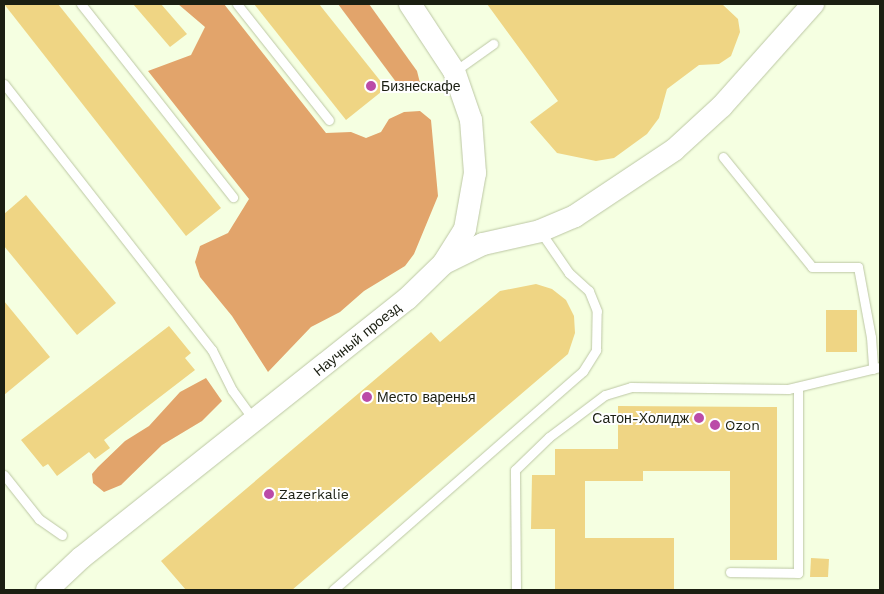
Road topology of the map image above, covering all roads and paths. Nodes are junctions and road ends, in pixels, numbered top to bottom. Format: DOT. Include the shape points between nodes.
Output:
graph roads {
  1 [pos="81,4"];
  2 [pos="237,4"];
  3 [pos="410,4"];
  4 [pos="813,4"];
  5 [pos="493,44"];
  6 [pos="454,71"];
  7 [pos="4,84"];
  8 [pos="328,120"];
  9 [pos="723,157"];
  10 [pos="233,197"];
  11 [pos="472,203"];
  12 [pos="540,231"];
  13 [pos="511,236"];
  14 [pos="443,264"];
  15 [pos="876,368"];
  16 [pos="798,387"];
  17 [pos="254,419"];
  18 [pos="4,475"];
  19 [pos="62,534"];
  20 [pos="730,572"];
  21 [pos="47,590"];
  22 [pos="333,590"];
  23 [pos="516,590"];
  1 -- 10 [label="lane"];
  2 -- 8 [label="lane"];
  3 -- 6 [label="street, Научный проезд"];
  4 -- 12 [label="street" via="722,106 674,150 575,216"];
  5 -- 6 [label="lane"];
  6 -- 11 [label="street, Научный проезд" via="471,120 474,156"];
  7 -- 17 [label="lane" via="212,350 232,390"];
  9 -- 15 [label="lane" via="812,267 858,267"];
  11 -- 13 [label="street" via="489,228"];
  11 -- 14 [label="street, Научный проезд" via="465,229"];
  12 -- 13 [label="street"];
  12 -- 22 [label="lane" via="569,273 589,291 597,312 596,350 576,378"];
  13 -- 14 [label="street" via="483,244"];
  14 -- 17 [label="street, Научный проезд" via="393,311"];
  15 -- 16 [label="lane"];
  16 -- 20 [label="lane" via="798,573"];
  16 -- 23 [label="lane" via="631,387 605,395 549,437 516,470"];
  17 -- 21 [label="street, Научный проезд" via="81,558"];
  18 -- 19 [label="lane" via="38,519"];
}
